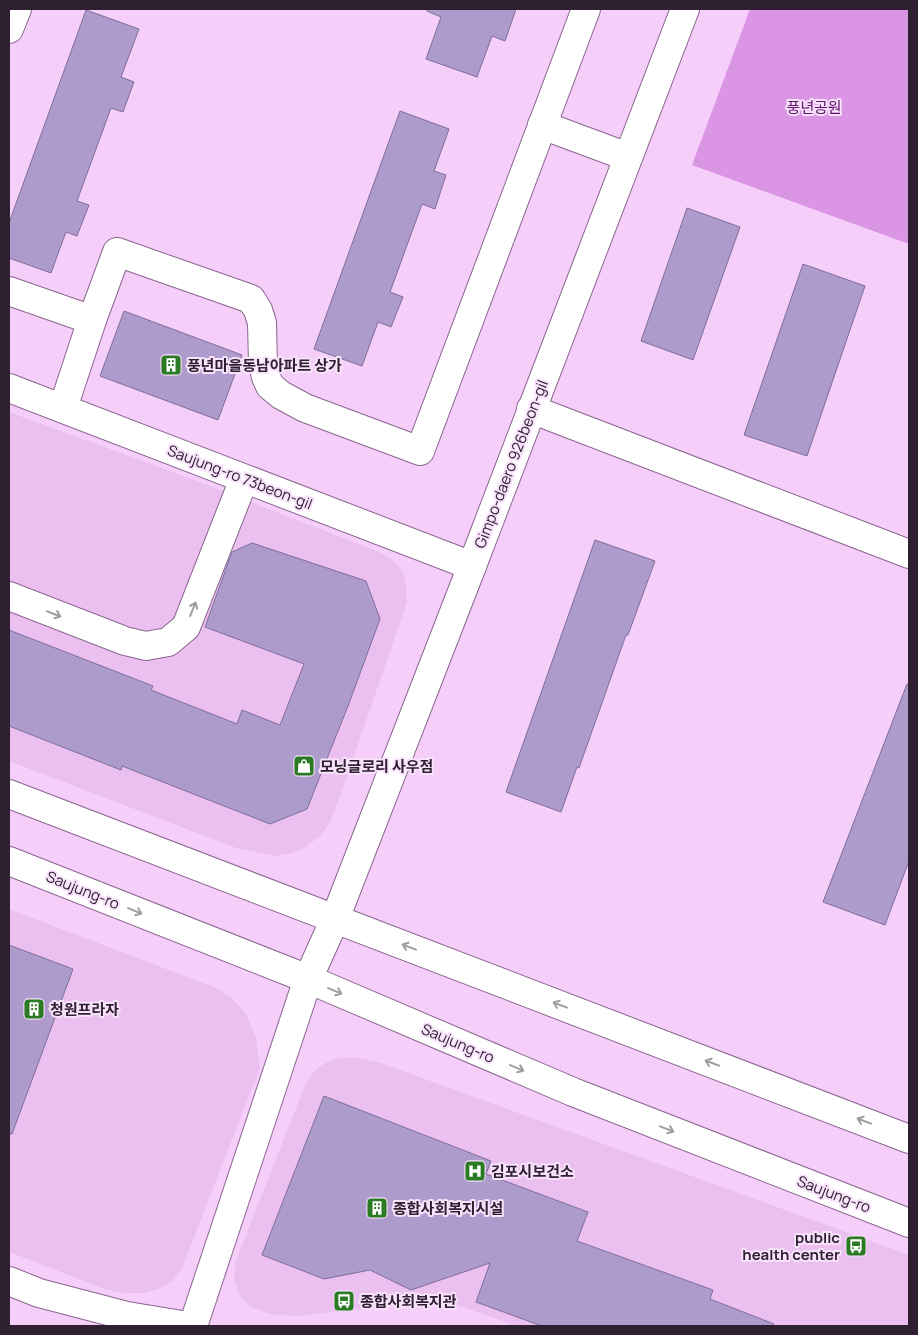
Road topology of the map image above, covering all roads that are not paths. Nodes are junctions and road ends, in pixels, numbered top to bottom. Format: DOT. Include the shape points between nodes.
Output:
graph roads {
  1 [pos="17,9"];
  2 [pos="586,9"];
  3 [pos="684,9"];
  4 [pos="9,29"];
  5 [pos="542,126"];
  6 [pos="628,157"];
  7 [pos="9,291"];
  8 [pos="92,320"];
  9 [pos="9,388"];
  10 [pos="63,408"];
  11 [pos="531,409"];
  12 [pos="244,479"];
  13 [pos="909,554"];
  14 [pos="472,566"];
  15 [pos="9,596"];
  16 [pos="9,794"];
  17 [pos="9,861"];
  18 [pos="335,919"];
  19 [pos="308,979"];
  20 [pos="909,1139"];
  21 [pos="909,1223"];
  22 [pos="9,1281"];
  23 [pos="188,1326"];
  24 [pos="193,1326"];
  1 -- 4 [label="street"];
  2 -- 5 [label="street"];
  3 -- 6 [label="street, Gimpo-daero 926beon-gil"];
  5 -- 6 [label="street"];
  5 -- 8 [label="street" via="420,451 305,408 270,386 263,364 262,323 251,299 117,252"];
  6 -- 11 [label="street, Gimpo-daero 926beon-gil"];
  7 -- 8 [label="street"];
  8 -- 10 [label="street"];
  9 -- 10 [label="street, Saujung-ro 73beon-gil"];
  10 -- 12 [label="street, Saujung-ro 73beon-gil"];
  11 -- 13 [label="street"];
  11 -- 14 [label="street, Gimpo-daero 926beon-gil"];
  12 -- 14 [label="street, Saujung-ro 73beon-gil"];
  15 -- 12 [label="street, one-way" via="124,642 146,646 168,642 186,627"];
  14 -- 18 [label="street, Gimpo-daero 926beon-gil"];
  16 -- 18 [label="street"];
  17 -- 19 [label="street, Saujung-ro, one-way"];
  18 -- 19 [label="street, Gimpo-daero 926beon-gil"];
  20 -- 18 [label="street, one-way"];
  19 -- 21 [label="street, Saujung-ro, one-way" via="573,1092"];
  19 -- 24 [label="street, Gimpo-daero 926beon-gil"];
  22 -- 23 [label="street" via="39,1293 127,1316"];
}
